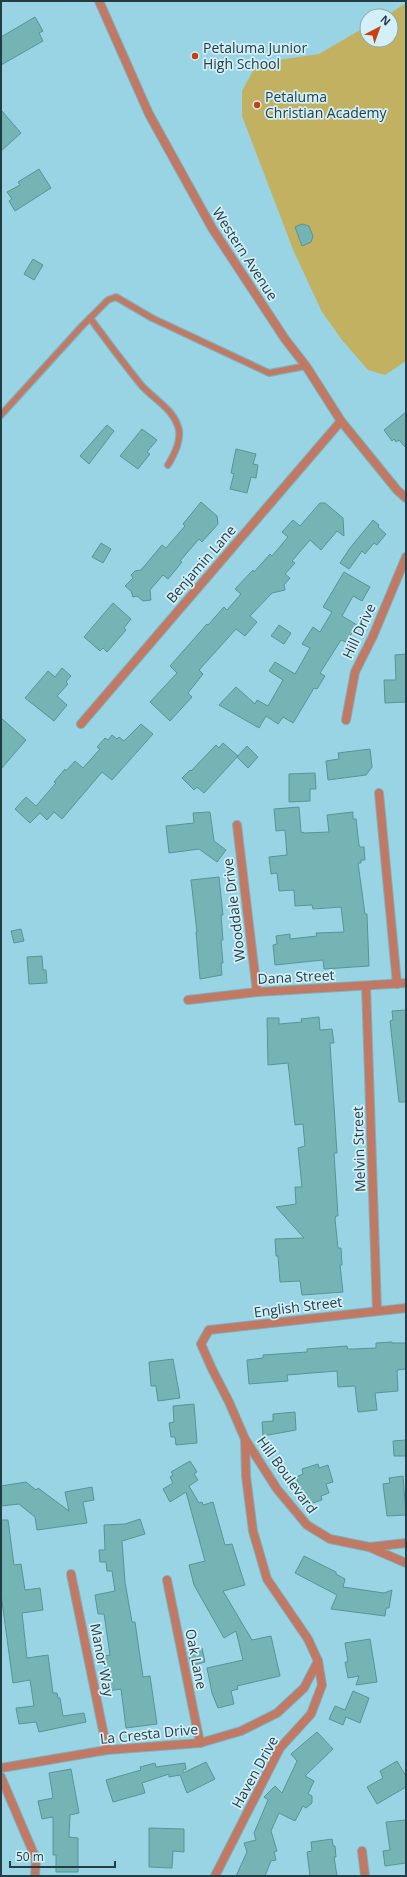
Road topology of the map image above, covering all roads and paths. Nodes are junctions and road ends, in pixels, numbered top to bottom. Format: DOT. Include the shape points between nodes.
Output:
graph roads {
  1 [pos="99,1"];
  2 [pos="90,318"];
  3 [pos="306,366"];
  4 [pos="1,415"];
  5 [pos="340,421"];
  6 [pos="168,464"];
  7 [pos="406,498"];
  8 [pos="406,557"];
  9 [pos="346,720"];
  10 [pos="81,724"];
  11 [pos="379,793"];
  12 [pos="238,825"];
  13 [pos="406,983"];
  14 [pos="397,984"];
  15 [pos="366,986"];
  16 [pos="257,992"];
  17 [pos="188,1000"];
  18 [pos="406,1308"];
  19 [pos="377,1311"];
  20 [pos="201,1344"];
  21 [pos="245,1439"];
  22 [pos="406,1543"];
  23 [pos="369,1547"];
  24 [pos="406,1563"];
  25 [pos="71,1574"];
  26 [pos="167,1580"];
  27 [pos="318,1661"];
  28 [pos="200,1743"];
  29 [pos="107,1750"];
  30 [pos="1,1768"];
  31 [pos="1,1777"];
  32 [pos="362,1851"];
  33 [pos="35,1876"];
  34 [pos="215,1876"];
  35 [pos="365,1876"];
  1 -- 3 [label="street, Western Avenue" via="149,114 212,228"];
  2 -- 3 [label="lane" via="108,300 116,298 152,318 269,373"];
  2 -- 4 [label="lane"];
  2 -- 6 [label="lane" via="142,386 174,417 179,431 178,444"];
  3 -- 5 [label="street, Western Avenue"];
  5 -- 7 [label="street, Western Avenue"];
  5 -- 10 [label="street, Benjamin Lane"];
  8 -- 9 [label="street, Hill Drive" via="355,672"];
  11 -- 14 [label="street"];
  12 -- 16 [label="street, Wooddale Drive"];
  13 -- 14 [label="street, Dana Street"];
  14 -- 15 [label="street, Dana Street"];
  15 -- 16 [label="street, Dana Street"];
  15 -- 19 [label="street, Melvin Street"];
  16 -- 17 [label="street, Dana Street"];
  18 -- 19 [label="street, English Street"];
  19 -- 20 [label="street, English Street" via="209,1330"];
  20 -- 21 [label="street, Hill Boulevard"];
  21 -- 23 [label="street, Hill Boulevard" via="277,1489 307,1525 330,1539"];
  21 -- 27 [label="street" via="246,1476 253,1531 267,1579 308,1639"];
  22 -- 23 [label="street"];
  23 -- 24 [label="street, Hill Boulevard"];
  25 -- 29 [label="street, Manor Way"];
  26 -- 28 [label="street, Oak Lane"];
  27 -- 28 [label="street, La Cresta Drive" via="304,1688 277,1713 241,1731"];
  27 -- 34 [label="street, Haven Drive" via="322,1685 311,1714 280,1748"];
  28 -- 29 [label="street, La Cresta Drive"];
  29 -- 30 [label="street, La Cresta Drive"];
  31 -- 33 [label="street" via="36,1859"];
  32 -- 35 [label="street"];
}
